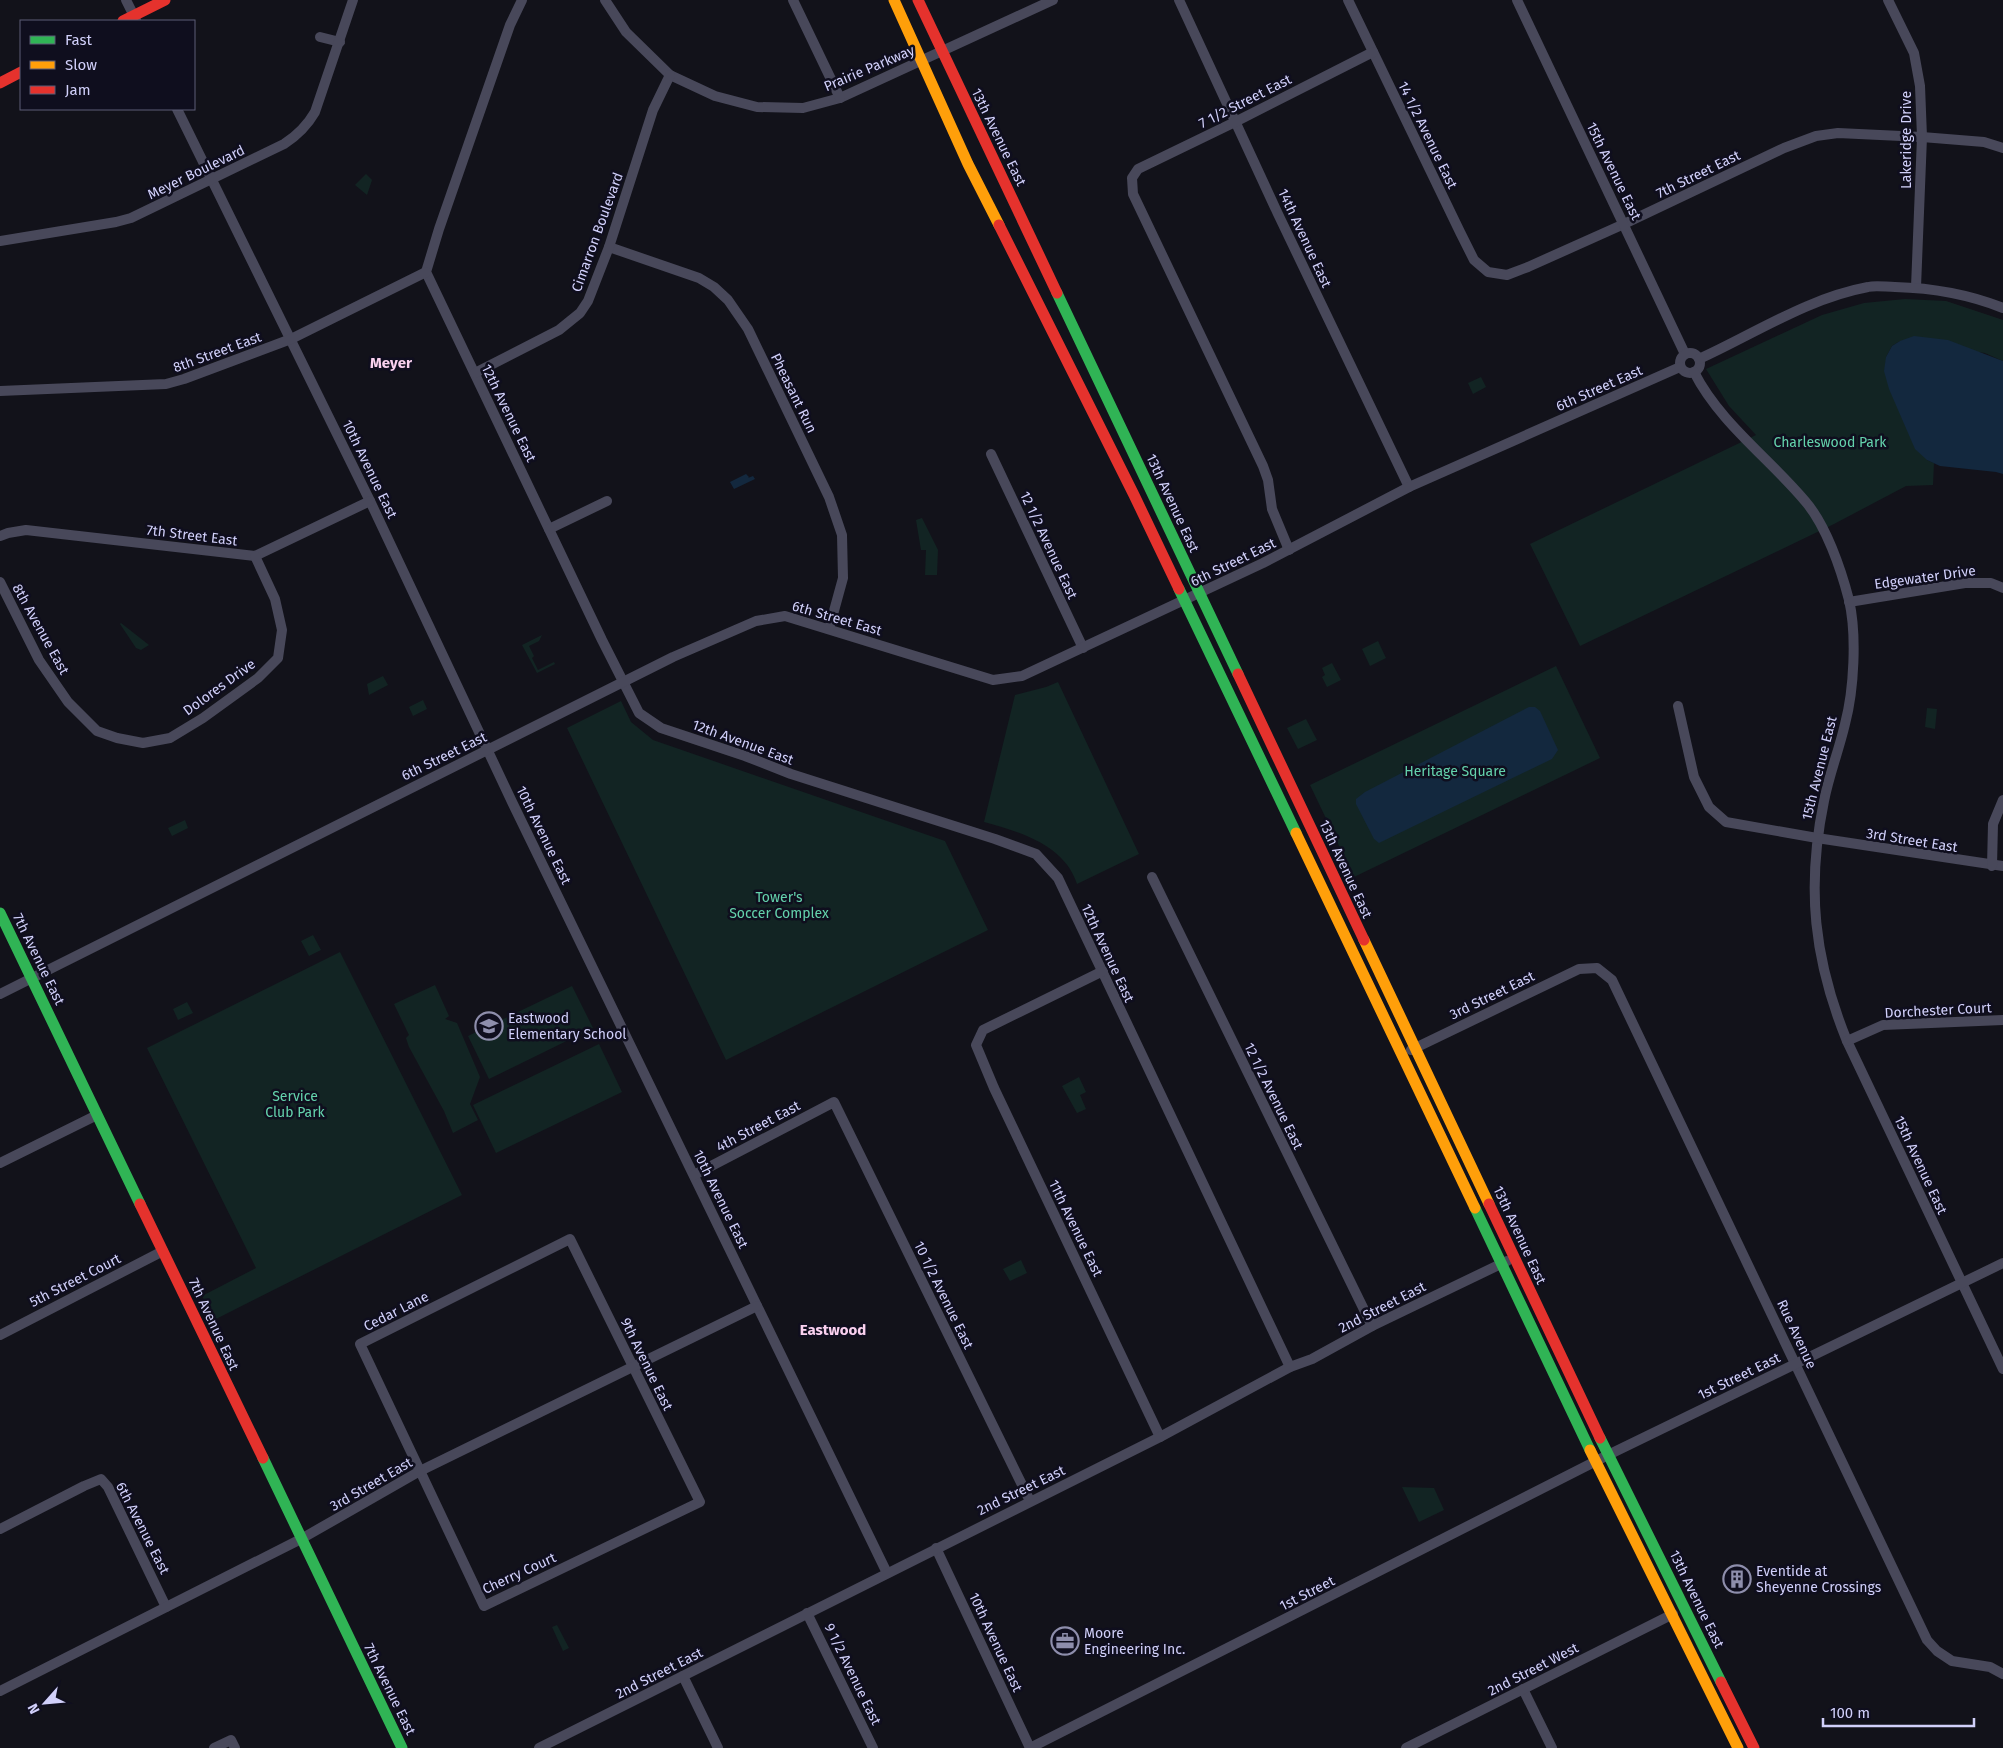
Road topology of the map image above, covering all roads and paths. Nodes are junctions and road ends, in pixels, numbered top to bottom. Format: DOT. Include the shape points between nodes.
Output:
graph roads {
  1 [pos="126,0"];
  2 [pos="165,0"];
  3 [pos="353,0"];
  4 [pos="522,0"];
  5 [pos="605,0"];
  6 [pos="793,0"];
  7 [pos="894,0"];
  8 [pos="918,0"];
  9 [pos="1053,0"];
  10 [pos="1179,0"];
  11 [pos="1348,0"];
  12 [pos="1517,0"];
  13 [pos="1888,0"];
  14 [pos="135,18"];
  15 [pos="320,36"];
  16 [pos="340,42"];
  17 [pos="942,52"];
  18 [pos="1373,52"];
  19 [pos="921,61"];
  20 [pos="20,73"];
  21 [pos="670,75"];
  22 [pos="0,83"];
  23 [pos="840,98"];
  24 [pos="178,110"];
  25 [pos="1235,122"];
  26 [pos="1922,137"];
  27 [pos="2003,148"];
  28 [pos="211,180"];
  29 [pos="1624,224"];
  30 [pos="0,241"];
  31 [pos="609,247"];
  32 [pos="426,272"];
  33 [pos="1493,272"];
  34 [pos="1916,287"];
  35 [pos="2003,308"];
  36 [pos="291,339"];
  37 [pos="1685,354"];
  38 [pos="1699,359"];
  39 [pos="1680,368"];
  40 [pos="1694,372"];
  41 [pos="475,373"];
  42 [pos="0,391"];
  43 [pos="991,454"];
  44 [pos="1409,487"];
  45 [pos="370,501"];
  46 [pos="607,501"];
  47 [pos="549,529"];
  48 [pos="0,536"];
  49 [pos="1289,550"];
  50 [pos="255,556"];
  51 [pos="0,582"];
  52 [pos="2003,588"];
  53 [pos="1199,594"];
  54 [pos="1184,600"];
  55 [pos="1850,602"];
  56 [pos="829,629"];
  57 [pos="1083,648"];
  58 [pos="623,682"];
  59 [pos="1678,706"];
  60 [pos="128,740"];
  61 [pos="489,749"];
  62 [pos="2003,800"];
  63 [pos="1817,838"];
  64 [pos="1992,866"];
  65 [pos="2003,866"];
  66 [pos="1152,877"];
  67 [pos="0,913"];
  68 [pos="1597,968"];
  69 [pos="1103,971"];
  70 [pos="31,978"];
  71 [pos="0,994"];
  72 [pos="2003,1020"];
  73 [pos="1847,1041"];
  74 [pos="1414,1048"];
  75 [pos="1401,1055"];
  76 [pos="834,1102"];
  77 [pos="97,1115"];
  78 [pos="0,1163"];
  79 [pos="694,1175"];
  80 [pos="570,1239"];
  81 [pos="163,1251"];
  82 [pos="1514,1258"];
  83 [pos="2003,1263"];
  84 [pos="1501,1264"];
  85 [pos="1962,1282"];
  86 [pos="757,1306"];
  87 [pos="1372,1326"];
  88 [pos="0,1335"];
  89 [pos="1796,1364"];
  90 [pos="633,1367"];
  91 [pos="1290,1367"];
  92 [pos="2003,1369"];
  93 [pos="1160,1437"];
  94 [pos="1608,1455"];
  95 [pos="1596,1462"];
  96 [pos="420,1471"];
  97 [pos="1030,1501"];
  98 [pos="700,1502"];
  99 [pos="0,1529"];
  100 [pos="301,1540"];
  101 [pos="936,1548"];
  102 [pos="887,1572"];
  103 [pos="166,1607"];
  104 [pos="807,1613"];
  105 [pos="1673,1614"];
  106 [pos="2003,1674"];
  107 [pos="683,1676"];
  108 [pos="1523,1690"];
  109 [pos="0,1691"];
  110 [pos="233,1744"];
  111 [pos="559,1744"];
  112 [pos="214,1748"];
  113 [pos="402,1748"];
  114 [pos="539,1748"];
  115 [pos="718,1748"];
  116 [pos="873,1748"];
  117 [pos="1030,1748"];
  118 [pos="1406,1748"];
  119 [pos="1552,1748"];
  120 [pos="1738,1748"];
  121 [pos="1754,1748"];
  1 -- 14 [label="street"];
  2 -- 14 [label="main road"];
  3 -- 16 [label="street, Meyer Boulevard"];
  4 -- 32 [label="street" via="514,15"];
  5 -- 21 [label="street, Prairie Parkway" via="626,32"];
  6 -- 23 [label="street"];
  7 -- 19 [label="main road"];
  8 -- 17 [label="main road, 13th Avenue East"];
  9 -- 17 [label="street, Prairie Parkway"];
  10 -- 25 [label="street, 14th Avenue East"];
  11 -- 18 [label="street, 14 1/2 Avenue East"];
  12 -- 29 [label="street, 15th Avenue East"];
  13 -- 26 [label="street, Lakeridge Drive" via="1914,53 1920,86"];
  15 -- 16 [label="street"];
  16 -- 28 [label="street, Meyer Boulevard" via="315,112 298,135"];
  17 -- 19 [label="street, Prairie Parkway"];
  17 -- 53 [label="main road, 13th Avenue East"];
  18 -- 25 [label="street, 7 1/2 Street East"];
  18 -- 33 [label="street, 14 1/2 Avenue East" via="1474,260 1488,272"];
  19 -- 23 [label="street, Prairie Parkway"];
  19 -- 54 [label="main road" via="968,164"];
  20 -- 22 [label="main road"];
  21 -- 23 [label="street, Prairie Parkway" via="715,96 757,107 803,108"];
  21 -- 31 [label="street, Cimarron Boulevard" via="653,110"];
  24 -- 28 [label="street, 10th Avenue East"];
  25 -- 44 [label="street, 14th Avenue East"];
  25 -- 49 [label="street, 7 1/2 Street East" via="1138,169 1132,178 1133,194 1263,466 1272,509"];
  26 -- 27 [label="street, 7th Street East" via="1984,142"];
  26 -- 29 [label="street, 7th Street East" via="1838,133 1816,136"];
  26 -- 34 [label="street, Lakeridge Drive"];
  28 -- 30 [label="street, Meyer Boulevard" via="131,218"];
  28 -- 36 [label="street, 10th Avenue East"];
  29 -- 33 [label="street, 7th Street East" via="1528,267 1507,274"];
  29 -- 37 [label="street, 15th Avenue East"];
  31 -- 41 [label="street, Cimarron Boulevard" via="580,313 543,339"];
  31 -- 56 [label="street, Pheasant Run" via="699,278 728,300 748,329 829,497 842,535 843,578"];
  32 -- 36 [label="street, 8th Street East"];
  32 -- 41 [label="street, 12th Avenue East"];
  34 -- 35 [label="street" via="1954,292"];
  34 -- 38 [label="street" via="1870,286 1835,296"];
  36 -- 42 [label="street, 8th Street East" via="166,384"];
  36 -- 45 [label="street, 10th Avenue East"];
  37 -- 38 [label="street" via="1692,353"];
  37 -- 39 [label="street" via="1680,360"];
  38 -- 40 [label="street" via="1700,366"];
  39 -- 40 [label="street" via="1686,373"];
  39 -- 44 [label="street, 6th Street East"];
  40 -- 55 [label="street, 15th Avenue East" via="1718,409 1806,502 1827,537"];
  41 -- 47 [label="street, 12th Avenue East"];
  43 -- 57 [label="street, 12 1/2 Avenue East"];
  44 -- 49 [label="street, 6th Street East"];
  45 -- 50 [label="street, 7th Street East"];
  45 -- 61 [label="street, 10th Avenue East"];
  46 -- 47 [label="street"];
  47 -- 58 [label="street, 12th Avenue East"];
  48 -- 50 [label="street, 7th Street East" via="26,530"];
  49 -- 53 [label="street, 6th Street East"];
  50 -- 60 [label="street, Dolores Drive" via="275,599 282,630 278,658 258,678 170,738 143,743"];
  51 -- 60 [label="street, 8th Avenue East" via="39,660 68,702 97,731"];
  52 -- 55 [label="street, Edgewater Drive" via="1990,583 1965,583"];
  53 -- 54 [label="street, 6th Street East"];
  53 -- 74 [label="main road, 13th Avenue East"];
  54 -- 57 [label="street, 6th Street East"];
  54 -- 75 [label="main road"];
  55 -- 63 [label="street, 15th Avenue East" via="1854,650 1850,693"];
  56 -- 57 [label="street, 6th Street East" via="993,680 1022,676"];
  56 -- 58 [label="street, 6th Street East" via="785,616 756,621"];
  58 -- 61 [label="street, 6th Street East"];
  58 -- 69 [label="street, 12th Avenue East" via="639,713 661,728 1036,854 1058,878"];
  59 -- 63 [label="street, 3rd Street East" via="1694,777 1709,807 1726,822"];
  61 -- 70 [label="street, 6th Street East"];
  61 -- 79 [label="street, 10th Avenue East"];
  62 -- 64 [label="street" via="1993,824"];
  63 -- 64 [label="street, 3rd Street East"];
  63 -- 73 [label="street, 15th Avenue East" via="1814,890 1818,943 1833,1006"];
  64 -- 65 [label="street, 3rd Street East"];
  66 -- 87 [label="street, 12 1/2 Avenue East"];
  67 -- 70 [label="main road, 7th Avenue East"];
  68 -- 74 [label="street, 3rd Street East" via="1578,969"];
  68 -- 89 [label="street, Rue Avenue" via="1612,980"];
  69 -- 91 [label="street, 12th Avenue East"];
  69 -- 93 [label="street, 11th Avenue East" via="983,1030 976,1045"];
  70 -- 71 [label="street, 6th Street East"];
  70 -- 77 [label="main road, 7th Avenue East"];
  72 -- 73 [label="street, Dorchester Court" via="1883,1025"];
  73 -- 85 [label="street, 15th Avenue East"];
  74 -- 75 [label="street, 3rd Street East"];
  74 -- 82 [label="main road, 13th Avenue East"];
  75 -- 84 [label="main road"];
  76 -- 79 [label="street, 4th Street East"];
  76 -- 97 [label="street, 10 1/2 Avenue East"];
  77 -- 78 [label="street"];
  77 -- 81 [label="main road, 7th Avenue East"];
  79 -- 86 [label="street, 10th Avenue East"];
  80 -- 90 [label="street, 9th Avenue East"];
  80 -- 96 [label="street, Cedar Lane" via="360,1344"];
  81 -- 88 [label="street, 5th Street Court"];
  81 -- 100 [label="main road, 7th Avenue East"];
  82 -- 84 [label="street, 2nd Street East"];
  82 -- 94 [label="main road, 13th Avenue East"];
  83 -- 85 [label="street, 1st Street East"];
  84 -- 87 [label="street, 2nd Street East"];
  84 -- 95 [label="main road"];
  85 -- 89 [label="street, 1st Street East"];
  85 -- 92 [label="street, 15th Avenue East"];
  86 -- 90 [label="street, 3rd Street East"];
  86 -- 102 [label="street, 10th Avenue East"];
  87 -- 91 [label="street, 2nd Street East" via="1312,1359"];
  89 -- 94 [label="street, 1st Street East"];
  89 -- 106 [label="street, Rue Avenue" via="1928,1640 1952,1661 1990,1667"];
  90 -- 96 [label="street, 3rd Street East"];
  90 -- 98 [label="street, 9th Avenue East"];
  91 -- 93 [label="street, 2nd Street East"];
  93 -- 97 [label="street, 2nd Street East"];
  94 -- 95 [label="street, 1st Street East"];
  94 -- 121 [label="main road, 13th Avenue East"];
  95 -- 105 [label="main road"];
  95 -- 117 [label="street, 1st Street"];
  96 -- 98 [label="street, Cherry Court" via="484,1606"];
  96 -- 100 [label="street, 3rd Street East"];
  97 -- 101 [label="street, 2nd Street East"];
  99 -- 103 [label="street, 6th Avenue East" via="101,1479 108,1487"];
  100 -- 103 [label="street, 3rd Street East"];
  100 -- 113 [label="main road, 7th Avenue East"];
  101 -- 102 [label="street, 2nd Street East"];
  101 -- 117 [label="street, 10th Avenue East"];
  102 -- 104 [label="street, 2nd Street East"];
  103 -- 109 [label="street, 3rd Street East"];
  104 -- 107 [label="street, 2nd Street East"];
  104 -- 116 [label="street, 9 1/2 Avenue East"];
  105 -- 108 [label="street, 2nd Street West"];
  105 -- 120 [label="main road"];
  107 -- 111 [label="street, 2nd Street East"];
  107 -- 115 [label="street"];
  108 -- 118 [label="street, 2nd Street West"];
  108 -- 119 [label="street"];
  110 -- 112 [label="street"];
  111 -- 114 [label="street, 2nd Street East"];
}
